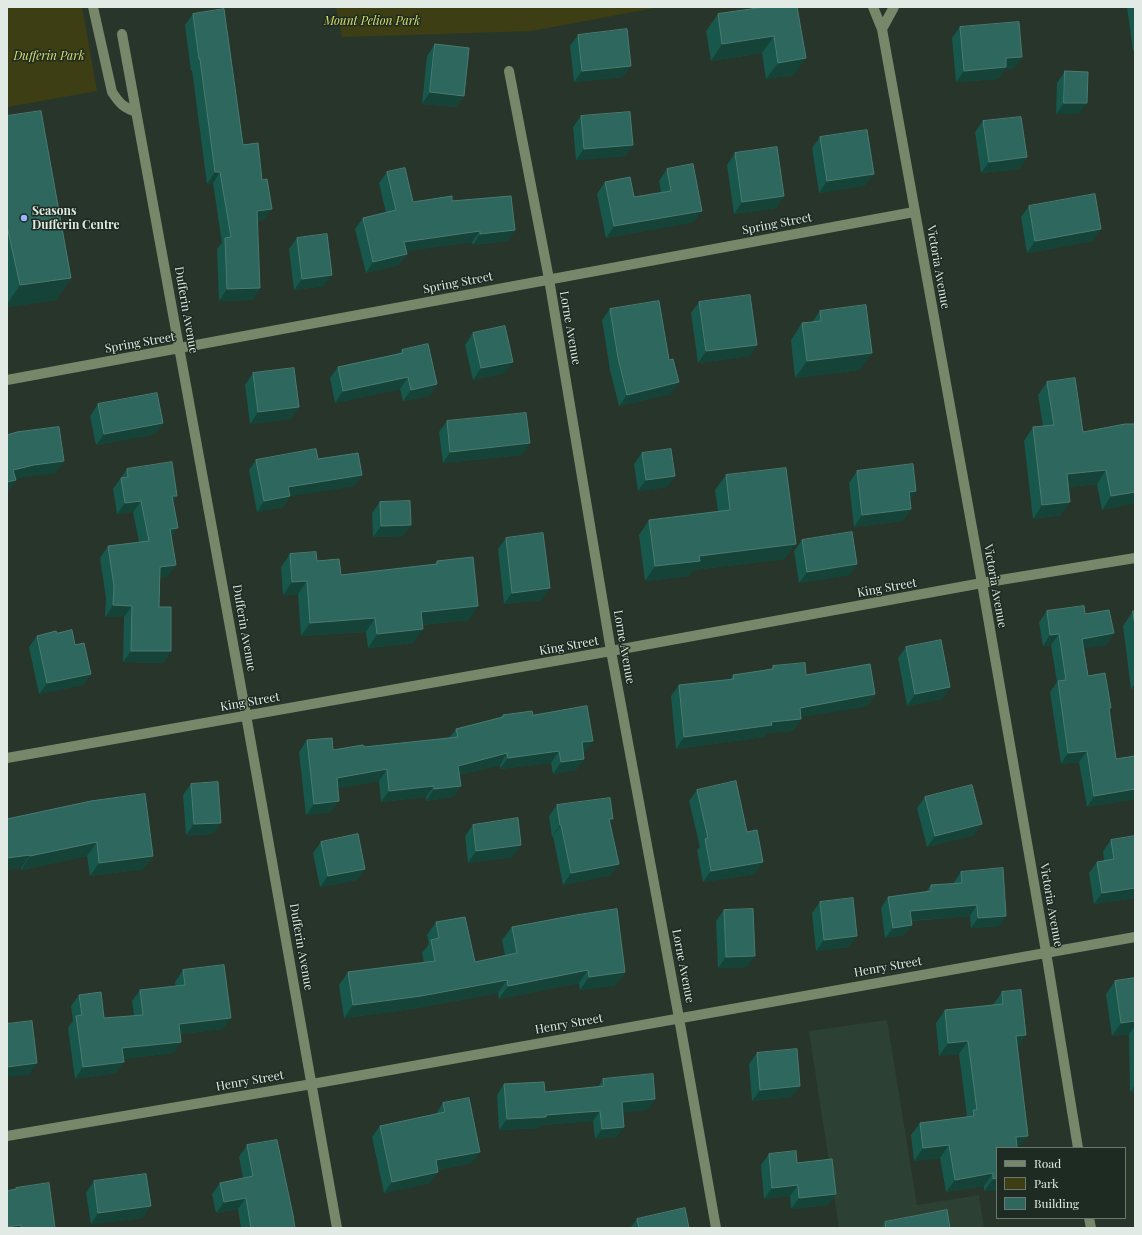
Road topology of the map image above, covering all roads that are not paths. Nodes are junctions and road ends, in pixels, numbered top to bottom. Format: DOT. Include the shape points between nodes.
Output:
graph roads {
  1 [pos="93,7"];
  2 [pos="873,7"];
  3 [pos="894,7"];
  4 [pos="882,29"];
  5 [pos="122,34"];
  6 [pos="510,71"];
  7 [pos="136,112"];
  8 [pos="914,212"];
  9 [pos="549,279"];
  10 [pos="180,349"];
  11 [pos="7,380"];
  12 [pos="1135,558"];
  13 [pos="982,583"];
  14 [pos="611,651"];
  15 [pos="246,716"];
  16 [pos="7,758"];
  17 [pos="1135,937"];
  18 [pos="1046,952"];
  19 [pos="679,1018"];
  20 [pos="312,1084"];
  21 [pos="7,1136"];
  22 [pos="1078,1147"];
  23 [pos="337,1228"];
  24 [pos="716,1228"];
  1 -- 7 [label="street" via="112,92 120,104"];
  2 -- 4 [label="street, Victoria Avenue"];
  3 -- 4 [label="street"];
  4 -- 8 [label="street, Victoria Avenue"];
  5 -- 7 [label="street, Dufferin Avenue"];
  6 -- 9 [label="street, Lorne Avenue"];
  7 -- 10 [label="street, Dufferin Avenue"];
  8 -- 9 [label="street, Spring Street"];
  8 -- 13 [label="street, Victoria Avenue"];
  9 -- 10 [label="street, Spring Street"];
  9 -- 14 [label="street, Lorne Avenue"];
  10 -- 11 [label="street, Spring Street"];
  10 -- 15 [label="street, Dufferin Avenue"];
  12 -- 13 [label="street, King Street"];
  13 -- 14 [label="street, King Street"];
  13 -- 18 [label="street, Victoria Avenue"];
  14 -- 15 [label="street, King Street"];
  14 -- 19 [label="street, Lorne Avenue"];
  15 -- 16 [label="street, King Street"];
  15 -- 20 [label="street, Dufferin Avenue"];
  17 -- 18 [label="street, Henry Street"];
  18 -- 19 [label="street, Henry Street"];
  18 -- 22 [label="street, Victoria Avenue"];
  19 -- 20 [label="street, Henry Street"];
  19 -- 24 [label="street, Lorne Avenue"];
  20 -- 21 [label="street, Henry Street"];
  20 -- 23 [label="street, Dufferin Avenue"];
}
